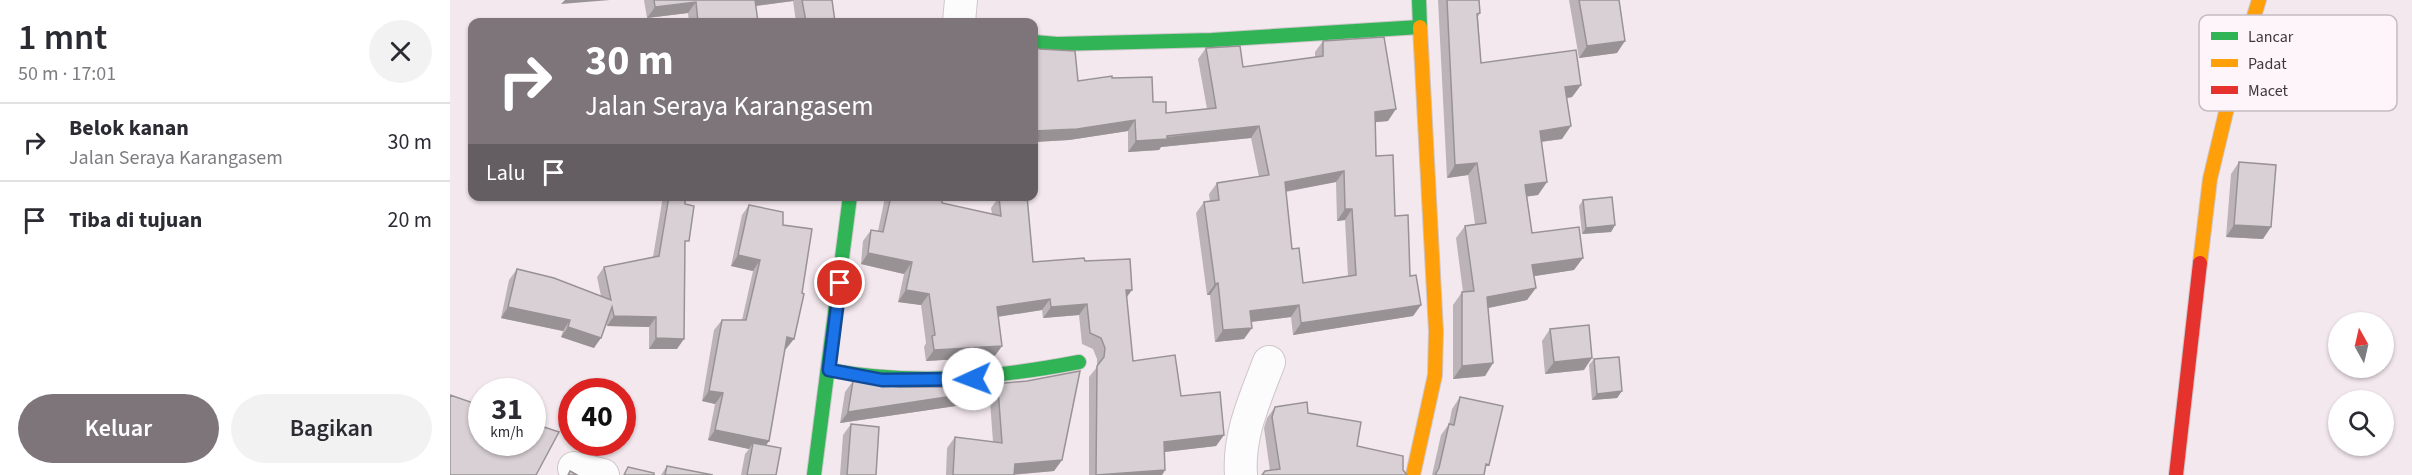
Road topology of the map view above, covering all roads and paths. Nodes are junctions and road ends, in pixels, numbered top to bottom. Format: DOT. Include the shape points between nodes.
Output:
graph roads {
  1 [pos="961,0"];
  2 [pos="1419,0"];
  3 [pos="2259,0"];
  4 [pos="2254,15"];
  5 [pos="959,18"];
  6 [pos="1420,27"];
  7 [pos="1038,42"];
  8 [pos="2226,111"];
  9 [pos="849,201"];
  10 [pos="1079,362"];
  11 [pos="1269,362"];
  12 [pos="829,370"];
  13 [pos="814,475"];
  14 [pos="1241,475"];
  15 [pos="1413,475"];
  16 [pos="2176,475"];
  1 -- 5 [label="street"];
  2 -- 6 [label="street"];
  3 -- 4 [label="street"];
  6 -- 7 [label="street" via="1212,40"];
  6 -- 15 [label="street" via="1436,331 1435,375"];
  8 -- 16 [label="street" via="2210,179"];
  9 -- 12 [label="street"];
  10 -- 12 [label="street" via="1013,374 942,380 882,380"];
  11 -- 14 [label="street" via="1245,426 1239,453"];
  12 -- 13 [label="street"];
}
